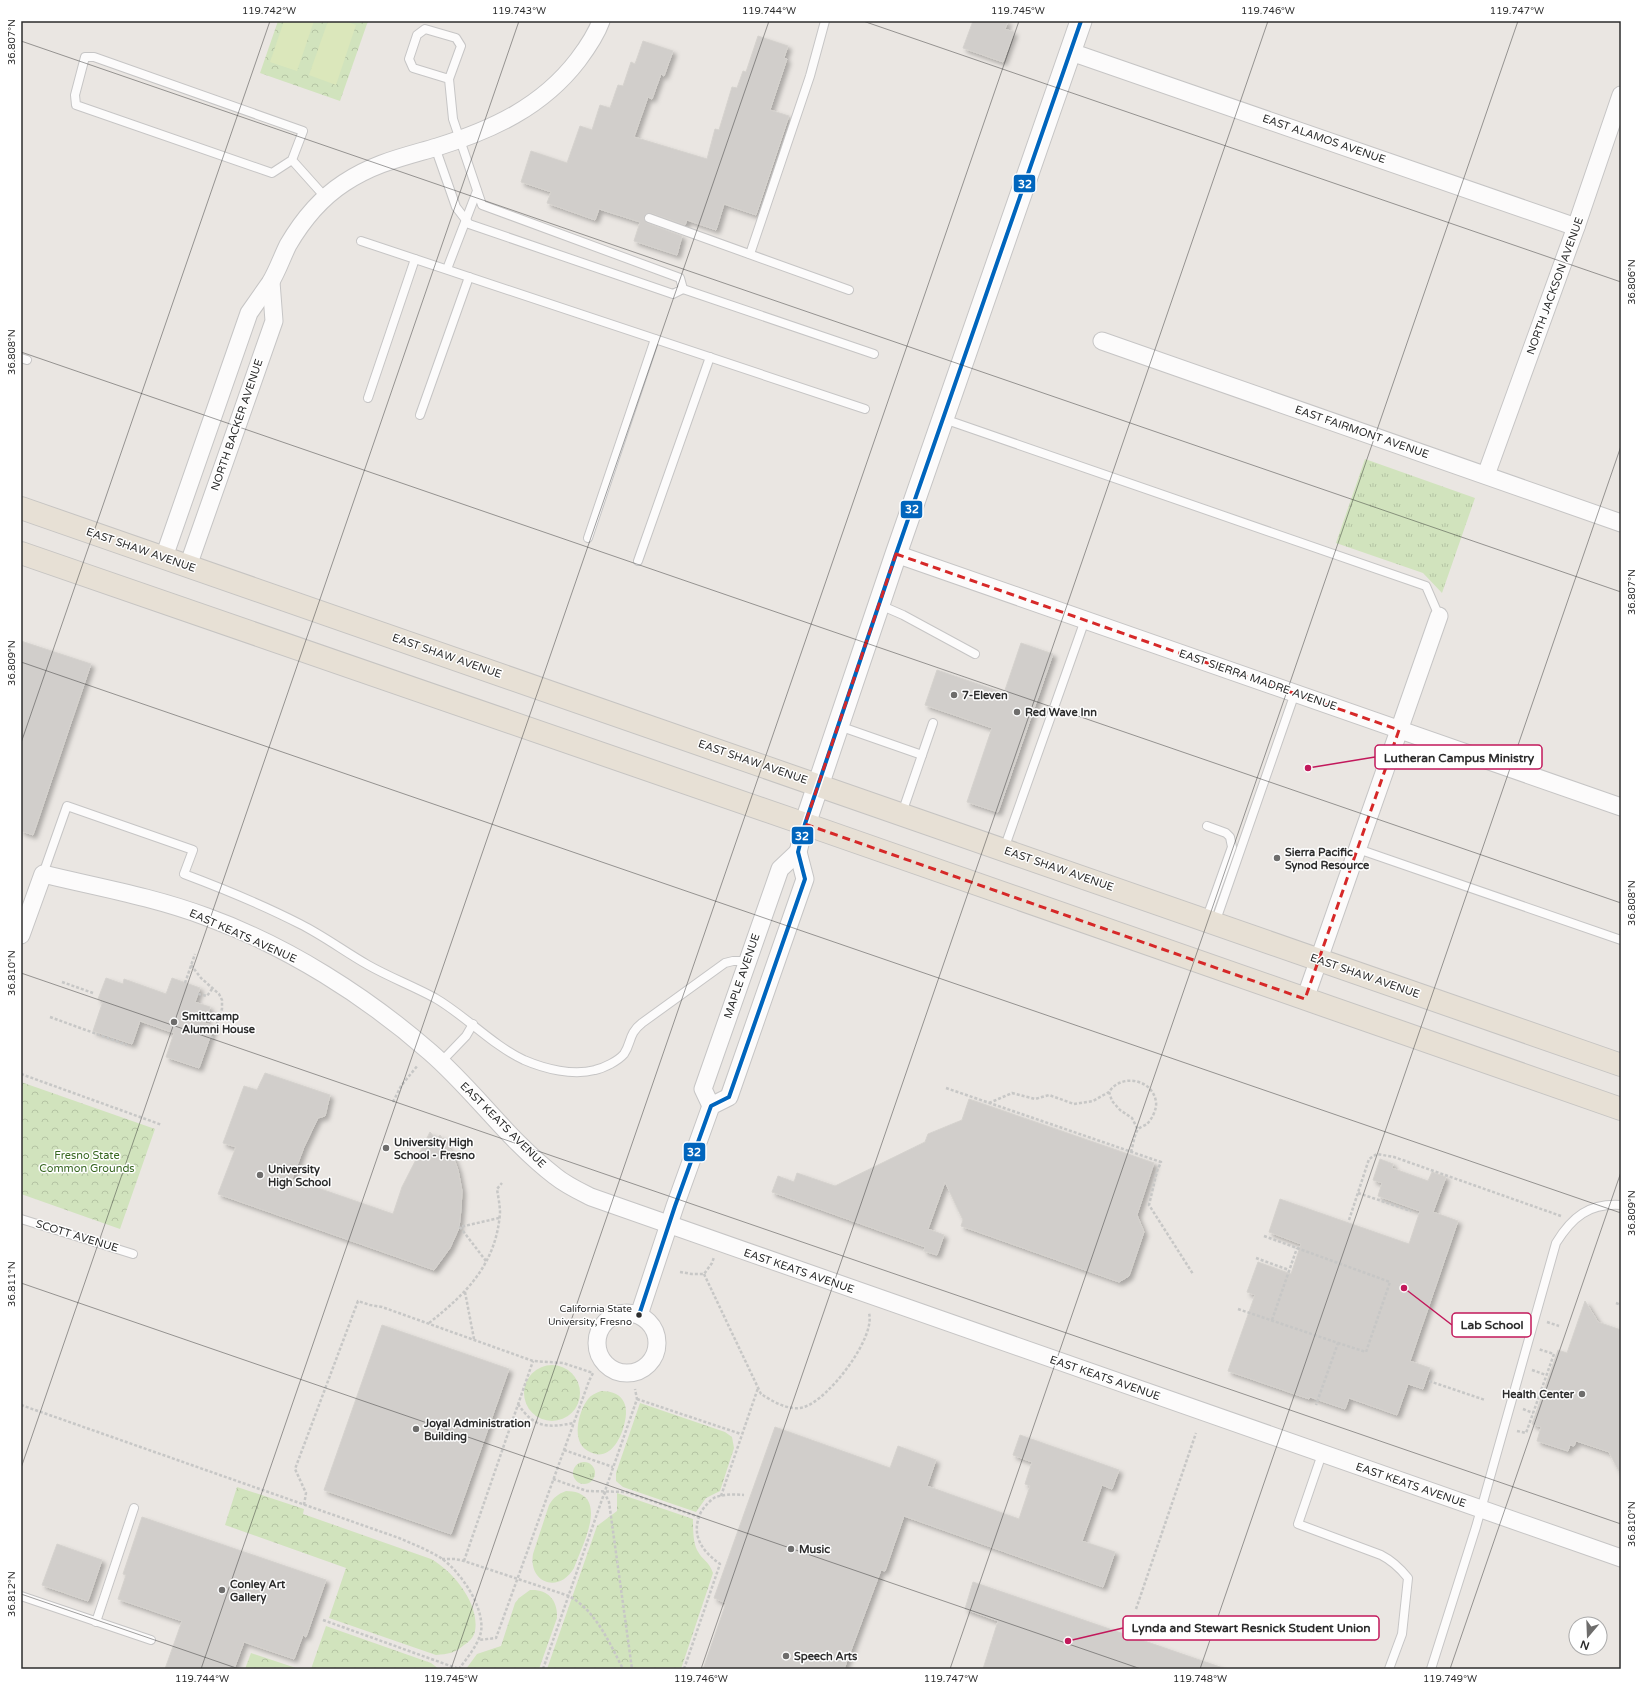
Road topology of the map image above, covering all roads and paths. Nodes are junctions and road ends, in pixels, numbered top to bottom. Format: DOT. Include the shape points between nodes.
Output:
graph roads {
  1 [pos="601,21"];
  2 [pos="825,21"];
  3 [pos="1081,21"];
  4 [pos="1071,52"];
  5 [pos="448,79"];
  6 [pos="1621,96"];
  7 [pos="460,139"];
  8 [pos="435,147"];
  9 [pos="292,160"];
  10 [pos="477,191"];
  11 [pos="326,198"];
  12 [pos="649,218"];
  13 [pos="465,219"];
  14 [pos="1576,227"];
  15 [pos="361,241"];
  16 [pos="750,254"];
  17 [pos="415,259"];
  18 [pos="447,269"];
  19 [pos="469,277"];
  20 [pos="271,282"];
  21 [pos="682,289"];
  22 [pos="849,290"];
  23 [pos="655,339"];
  24 [pos="1102,341"];
  25 [pos="874,354"];
  26 [pos="710,357"];
  27 [pos="368,398"];
  28 [pos="865,409"];
  29 [pos="420,415"];
  30 [pos="943,418"];
  31 [pos="1486,475"];
  32 [pos="21,508"];
  33 [pos="1621,523"];
  34 [pos="588,538"];
  35 [pos="21,553"];
  36 [pos="896,554"];
  37 [pos="164,557"];
  38 [pos="638,561"];
  39 [pos="188,566"];
  40 [pos="879,604"];
  41 [pos="1439,616"];
  42 [pos="1085,620"];
  43 [pos="975,654"];
  44 [pos="1295,693"];
  45 [pos="933,723"];
  46 [pos="838,726"];
  47 [pos="1399,730"];
  48 [pos="922,754"];
  49 [pos="819,784"];
  50 [pos="1621,807"];
  51 [pos="902,814"];
  52 [pos="805,824"];
  53 [pos="1207,826"];
  54 [pos="1358,849"];
  55 [pos="1004,850"];
  56 [pos="798,852"];
  57 [pos="43,874"];
  58 [pos="1210,922"];
  59 [pos="21,935"];
  60 [pos="1621,940"];
  61 [pos="195,954"];
  62 [pos="1319,960"];
  63 [pos="747,961"];
  64 [pos="191,965"];
  65 [pos="62,982"];
  66 [pos="185,983"];
  67 [pos="212,988"];
  68 [pos="93,993"];
  69 [pos="198,994"];
  70 [pos="1305,999"];
  71 [pos="50,1017"];
  72 [pos="473,1024"];
  73 [pos="211,1041"];
  74 [pos="127,1045"];
  75 [pos="442,1062"];
  76 [pos="419,1064"];
  77 [pos="1621,1065"];
  78 [pos="21,1074"];
  79 [pos="946,1088"];
  80 [pos="1109,1092"];
  81 [pos="393,1102"];
  82 [pos="989,1103"];
  83 [pos="711,1106"];
  84 [pos="1621,1109"];
  85 [pos="162,1124"];
  86 [pos="1138,1130"];
  87 [pos="1131,1152"];
  88 [pos="502,1183"];
  89 [pos="1358,1193"];
  90 [pos="1621,1205"];
  91 [pos="1411,1211"];
  92 [pos="499,1218"];
  93 [pos="21,1219"];
  94 [pos="1349,1220"];
  95 [pos="1573,1220"];
  96 [pos="669,1225"];
  97 [pos="1264,1236"];
  98 [pos="1297,1248"];
  99 [pos="133,1254"];
  100 [pos="714,1255"];
  101 [pos="1256,1258"];
  102 [pos="486,1261"];
  103 [pos="1289,1270"];
  104 [pos="680,1272"];
  105 [pos="704,1274"];
  106 [pos="1192,1274"];
  107 [pos="465,1292"];
  108 [pos="1616,1303"];
  109 [pos="1621,1305"];
  110 [pos="868,1309"];
  111 [pos="1238,1309"];
  112 [pos="639,1315"];
  113 [pos="1272,1320"];
  114 [pos="1543,1321"];
  115 [pos="428,1323"];
  116 [pos="1559,1326"];
  117 [pos="474,1339"];
  118 [pos="1338,1343"];
  119 [pos="1536,1348"];
  120 [pos="533,1360"];
  121 [pos="1530,1370"];
  122 [pos="1546,1375"];
  123 [pos="1429,1381"];
  124 [pos="758,1388"];
  125 [pos="635,1390"];
  126 [pos="637,1399"];
  127 [pos="1485,1400"];
  128 [pos="518,1404"];
  129 [pos="21,1405"];
  130 [pos="1316,1405"];
  131 [pos="1520,1408"];
  132 [pos="1533,1413"];
  133 [pos="574,1423"];
  134 [pos="1514,1430"];
  135 [pos="1196,1433"];
  136 [pos="741,1434"];
  137 [pos="564,1450"];
  138 [pos="1322,1454"];
  139 [pos="613,1467"];
  140 [pos="553,1479"];
  141 [pos="604,1492"];
  142 [pos="744,1495"];
  143 [pos="721,1496"];
  144 [pos="304,1505"];
  145 [pos="134,1508"];
  146 [pos="1481,1510"];
  147 [pos="699,1517"];
  148 [pos="1621,1558"];
  149 [pos="442,1559"];
  150 [pos="464,1561"];
  151 [pos="518,1579"];
  152 [pos="21,1596"];
  153 [pos="569,1596"];
  154 [pos="1136,1609"];
  155 [pos="323,1620"];
  156 [pos="96,1622"];
  157 [pos="151,1640"];
  158 [pos="478,1640"];
  159 [pos="459,1669"];
  160 [pos="543,1669"];
  161 [pos="623,1669"];
  162 [pos="632,1669"];
  163 [pos="684,1669"];
  164 [pos="1389,1669"];
  165 [pos="1431,1669"];
  1 -- 7 [label="street" via="585,50 565,77 542,98 506,120"];
  2 -- 16 [label="lane" via="810,76"];
  3 -- 4 [label="street"];
  4 -- 14 [label="street, EAST ALAMOS AVENUE"];
  4 -- 30 [label="street"];
  5 -- 5 [label="lane" via="412,68 410,64 416,35 425,29 456,38 461,46"];
  5 -- 7 [label="lane" via="453,119"];
  6 -- 14 [label="street, NORTH JACKSON AVENUE"];
  7 -- 8 [label="street"];
  7 -- 10 [label="lane"];
  8 -- 11 [label="street" via="392,159 366,170"];
  8 -- 13 [label="lane" via="456,207"];
  9 -- 9 [label="lane" via="272,173 76,105 74,95 85,57 94,57 303,131"];
  9 -- 11 [label="lane"];
  10 -- 13 [label="lane"];
  10 -- 21 [label="lane" via="482,205 680,278"];
  11 -- 20 [label="street" via="299,229"];
  12 -- 16 [label="lane"];
  13 -- 18 [label="lane"];
  13 -- 21 [label="lane" via="469,224 673,294"];
  14 -- 31 [label="street, NORTH JACKSON AVENUE"];
  15 -- 17 [label="lane"];
  16 -- 22 [label="lane"];
  17 -- 18 [label="lane"];
  17 -- 27 [label="lane"];
  18 -- 19 [label="lane"];
  19 -- 23 [label="lane"];
  19 -- 29 [label="lane"];
  20 -- 37 [label="street" via="249,313"];
  20 -- 39 [label="street, NORTH BACKER AVENUE" via="274,321"];
  21 -- 25 [label="lane"];
  23 -- 26 [label="lane"];
  23 -- 34 [label="lane"];
  24 -- 31 [label="street, EAST FAIRMONT AVENUE"];
  26 -- 28 [label="lane"];
  26 -- 38 [label="lane"];
  30 -- 36 [label="street"];
  30 -- 41 [label="lane" via="1426,586"];
  31 -- 33 [label="street, EAST FAIRMONT AVENUE"];
  32 -- 37 [label="main road, EAST SHAW AVENUE"];
  35 -- 52 [label="main road"];
  36 -- 40 [label="street"];
  36 -- 42 [label="street, EAST SIERRA MADRE AVENUE"];
  37 -- 39 [label="main road, EAST SHAW AVENUE"];
  39 -- 49 [label="main road, EAST SHAW AVENUE"];
  40 -- 43 [label="lane"];
  40 -- 46 [label="street"];
  41 -- 47 [label="street"];
  42 -- 44 [label="street, EAST SIERRA MADRE AVENUE"];
  42 -- 55 [label="lane"];
  44 -- 47 [label="street, EAST SIERRA MADRE AVENUE"];
  44 -- 58 [label="lane"];
  45 -- 48 [label="lane"];
  46 -- 48 [label="lane"];
  46 -- 49 [label="street"];
  47 -- 50 [label="street, EAST SIERRA MADRE AVENUE"];
  47 -- 54 [label="street"];
  48 -- 51 [label="lane"];
  49 -- 51 [label="main road, EAST SHAW AVENUE"];
  49 -- 52 [label="street"];
  51 -- 55 [label="main road, EAST SHAW AVENUE"];
  52 -- 56 [label="street"];
  52 -- 70 [label="main road"];
  53 -- 58 [label="lane" via="1230,837 1232,847"];
  54 -- 60 [label="lane"];
  54 -- 62 [label="street"];
  55 -- 58 [label="main road, EAST SHAW AVENUE"];
  56 -- 63 [label="street, MAPLE AVENUE" via="780,869"];
  56 -- 83 [label="street" via="805,879 728,1097"];
  57 -- 59 [label="street"];
  57 -- 72 [label="lane" via="67,806 193,850 184,874 256,902 301,925 366,964 435,998"];
  57 -- 75 [label="street, EAST KEATS AVENUE" via="168,904 208,917 254,938 299,960 339,984 394,1023"];
  58 -- 62 [label="main road, EAST SHAW AVENUE"];
  61 -- 64 [label="path"];
  62 -- 70 [label="street"];
  62 -- 77 [label="main road, EAST SHAW AVENUE"];
  63 -- 72 [label="lane" via="725,963 635,1029 624,1053 596,1070 566,1071 525,1060 507,1051"];
  63 -- 83 [label="street, MAPLE AVENUE" via="703,1089"];
  64 -- 66 [label="path"];
  64 -- 67 [label="path"];
  65 -- 68 [label="path"];
  67 -- 69 [label="path" via="207,996"];
  67 -- 73 [label="path" via="222,1000 222,1009"];
  70 -- 84 [label="main road"];
  71 -- 74 [label="path"];
  72 -- 75 [label="lane" via="466,1036"];
  75 -- 96 [label="street, EAST KEATS AVENUE" via="532,1157 556,1177 591,1197"];
  76 -- 81 [label="path" via="401,1086"];
  78 -- 85 [label="path"];
  79 -- 82 [label="path"];
  80 -- 82 [label="path" via="1093,1101 1074,1104 1049,1095 1035,1099 1012,1093"];
  80 -- 86 [label="path" via="1120,1110 1132,1118"];
  80 -- 86 [label="path" via="1112,1087 1125,1081 1136,1080 1151,1089 1156,1102 1153,1116"];
  82 -- 87 [label="path"];
  83 -- 96 [label="street"];
  86 -- 87 [label="path"];
  87 -- 106 [label="path" via="1161,1162 1150,1205"];
  88 -- 92 [label="path" via="497,1188"];
  89 -- 91 [label="path"];
  89 -- 94 [label="path"];
  89 -- 95 [label="path" via="1369,1159 1377,1154 1394,1157"];
  90 -- 95 [label="lane" via="1595,1207"];
  92 -- 102 [label="path"];
  92 -- 102 [label="path" via="460,1227"];
  93 -- 99 [label="lane, SCOTT AVENUE"];
  95 -- 146 [label="lane" via="1553,1251"];
  96 -- 112 [label="street"];
  96 -- 138 [label="street, EAST KEATS AVENUE"];
  97 -- 98 [label="path"];
  98 -- 103 [label="path"];
  98 -- 118 [label="path" via="1390,1282 1366,1352"];
  100 -- 105 [label="path"];
  101 -- 103 [label="path"];
  102 -- 107 [label="path" via="483,1269"];
  103 -- 113 [label="path"];
  104 -- 105 [label="path"];
  105 -- 124 [label="path"];
  107 -- 115 [label="path"];
  107 -- 117 [label="path"];
  108 -- 109 [label="path"];
  110 -- 124 [label="path" via="870,1317 867,1332 860,1348 824,1395 803,1408 793,1408 769,1399 761,1394"];
  111 -- 113 [label="path"];
  113 -- 118 [label="path"];
  114 -- 116 [label="path"];
  115 -- 117 [label="path"];
  115 -- 144 [label="path" via="358,1301 295,1469 306,1493"];
  117 -- 120 [label="path"];
  118 -- 130 [label="path"];
  119 -- 122 [label="path" via="1554,1354"];
  120 -- 128 [label="path"];
  120 -- 133 [label="path" via="563,1363 593,1373"];
  121 -- 122 [label="path"];
  122 -- 132 [label="path"];
  123 -- 127 [label="path"];
  124 -- 136 [label="path"];
  125 -- 126 [label="path"];
  126 -- 136 [label="path"];
  126 -- 139 [label="path"];
  128 -- 133 [label="path" via="525,1415 538,1424 547,1427"];
  128 -- 150 [label="path"];
  129 -- 144 [label="path"];
  131 -- 132 [label="path"];
  132 -- 134 [label="path" via="1526,1433"];
  133 -- 137 [label="path"];
  135 -- 154 [label="path"];
  136 -- 143 [label="path"];
  137 -- 139 [label="path"];
  137 -- 140 [label="path"];
  138 -- 146 [label="street, EAST KEATS AVENUE"];
  138 -- 164 [label="lane" via="1298,1524 1392,1560 1408,1578 1402,1634"];
  139 -- 141 [label="path"];
  140 -- 141 [label="path" via="587,1491"];
  140 -- 151 [label="path"];
  141 -- 147 [label="path" via="626,1492"];
  141 -- 153 [label="path"];
  141 -- 162 [label="path" via="609,1502"];
  142 -- 143 [label="path"];
  143 -- 147 [label="path" via="715,1497"];
  144 -- 149 [label="path" via="399,1538"];
  145 -- 156 [label="lane"];
  146 -- 148 [label="street, EAST KEATS AVENUE"];
  146 -- 165 [label="lane"];
  147 -- 163 [label="path" via="696,1527 700,1544 709,1556 720,1564"];
  149 -- 150 [label="path"];
  149 -- 158 [label="path" via="455,1571 473,1595 481,1623"];
  150 -- 151 [label="path"];
  151 -- 153 [label="path"];
  151 -- 158 [label="path" via="496,1638"];
  152 -- 156 [label="lane"];
  153 -- 160 [label="path"];
  153 -- 161 [label="path" via="589,1611"];
  155 -- 159 [label="path"];
  156 -- 157 [label="lane"];
  158 -- 159 [label="path"];
}
